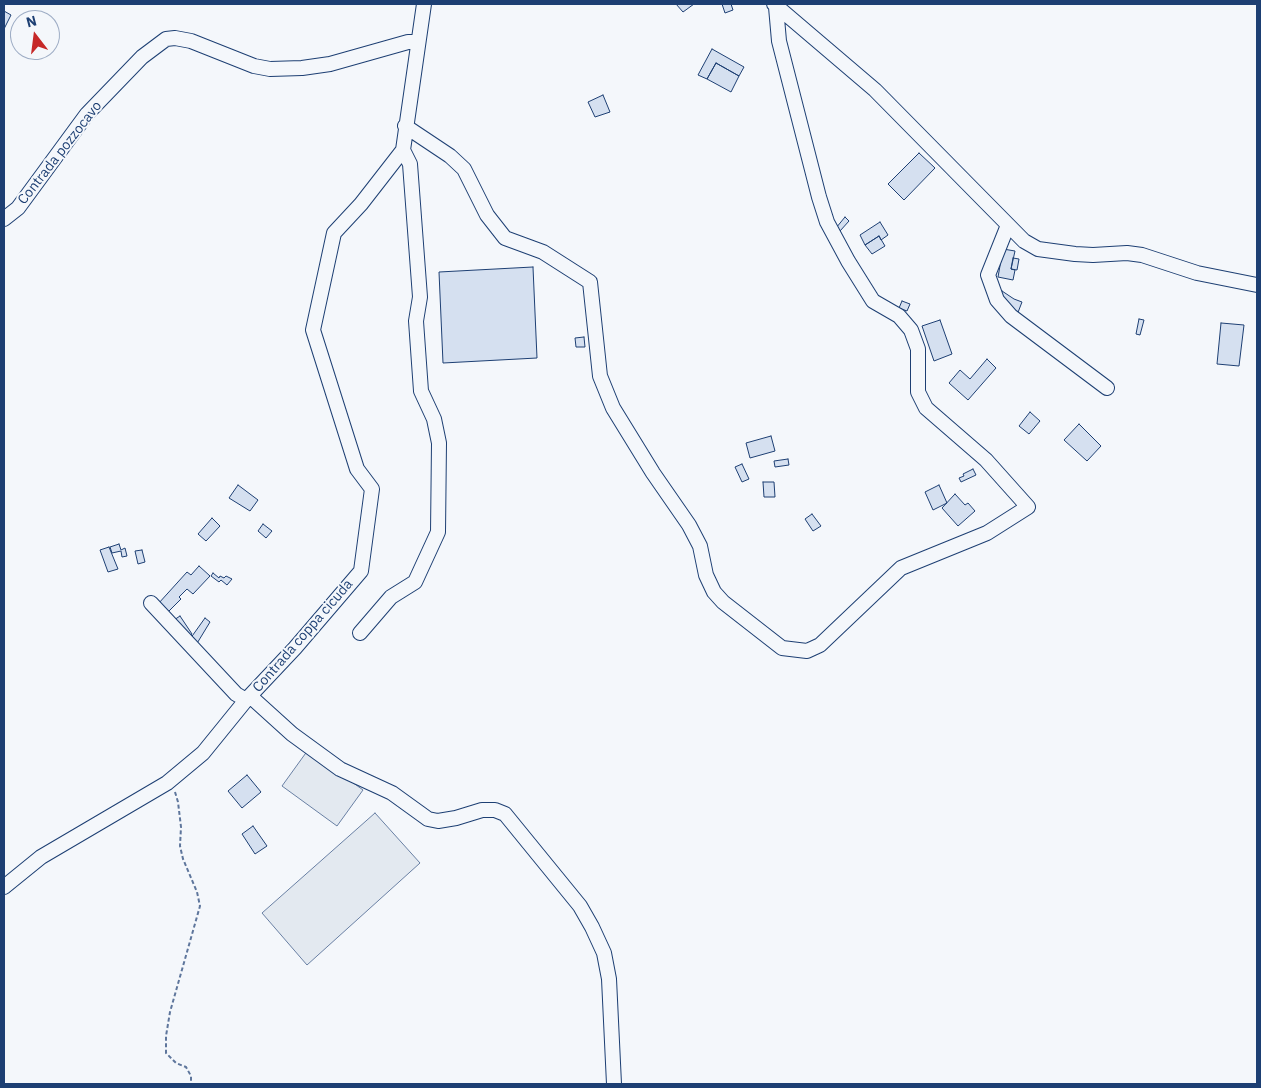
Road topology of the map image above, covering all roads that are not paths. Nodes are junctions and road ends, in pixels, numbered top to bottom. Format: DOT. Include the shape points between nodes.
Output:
graph roads {
  1 [pos="424,4"];
  2 [pos="775,6"];
  3 [pos="418,42"];
  4 [pos="405,126"];
  5 [pos="403,150"];
  6 [pos="4,219"];
  7 [pos="1008,224"];
  8 [pos="1257,285"];
  9 [pos="1107,388"];
  10 [pos="151,603"];
  11 [pos="360,633"];
  12 [pos="248,698"];
  13 [pos="4,887"];
  14 [pos="614,1084"];
  1 -- 3 [label="street"];
  2 -- 4 [label="street" via="779,41 827,222 873,301 899,316 911,330 918,349 918,392 926,408 986,460 1028,507 988,533 901,568 820,645 807,651 782,648 714,592 697,539 612,408 600,376 590,282 543,252 505,238 487,216 464,169"];
  2 -- 7 [label="street" via="875,90"];
  3 -- 4 [label="street"];
  3 -- 6 [label="street, Contrada pozzocavo" via="330,64 270,69 254,66 191,41 166,39 142,57 87,114 18,208"];
  4 -- 5 [label="street"];
  5 -- 11 [label="street" via="410,164 420,297 416,320 421,391 434,419 439,443 438,532 416,582 391,596"];
  5 -- 12 [label="street, Contrada coppa cicuda" via="334,233 313,330 357,469 372,489 361,571"];
  7 -- 8 [label="street" via="1024,241 1038,249 1093,255 1142,255 1197,273"];
  7 -- 9 [label="street" via="988,275 997,300 1010,316"];
  10 -- 12 [label="street" via="236,694"];
  12 -- 13 [label="street, Contrada coppa cicuda" via="203,753 167,783 41,857"];
  12 -- 14 [label="street" via="340,769 392,793 428,819 456,818 482,810 505,814 580,906 604,953 609,979"];
}
